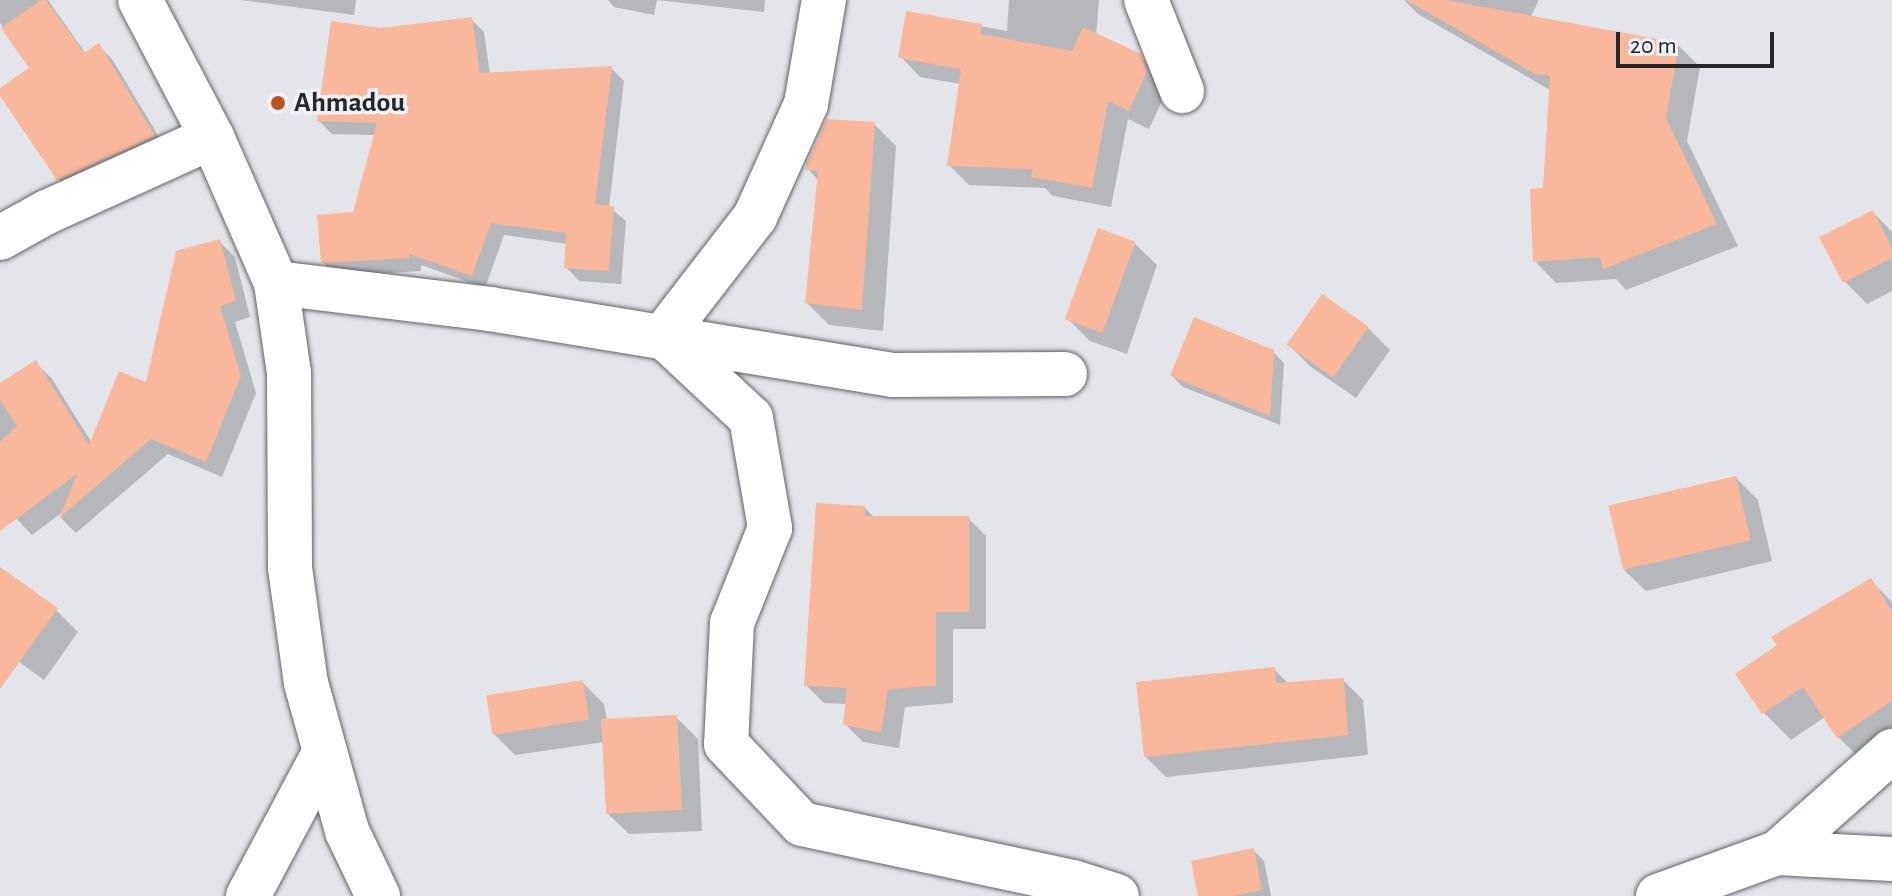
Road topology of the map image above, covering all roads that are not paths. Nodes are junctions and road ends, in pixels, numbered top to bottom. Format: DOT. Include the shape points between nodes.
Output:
graph roads {
  1 [pos="140,0"];
  2 [pos="824,0"];
  3 [pos="1146,0"];
  4 [pos="1182,91"];
  5 [pos="212,137"];
  6 [pos="0,238"];
  7 [pos="276,283"];
  8 [pos="663,336"];
  9 [pos="1065,374"];
  10 [pos="1892,751"];
  11 [pos="323,755"];
  12 [pos="1777,853"];
  13 [pos="1892,859"];
  14 [pos="248,896"];
  15 [pos="378,896"];
  16 [pos="1117,896"];
  17 [pos="1658,896"];
  1 -- 5 [label="street"];
  2 -- 8 [label="street" via="806,104 755,217"];
  3 -- 4 [label="street"];
  5 -- 6 [label="street"];
  5 -- 7 [label="street"];
  7 -- 8 [label="street"];
  7 -- 11 [label="street" via="289,373 290,568 306,683"];
  8 -- 9 [label="street" via="893,375"];
  8 -- 16 [label="street" via="751,418 770,528 732,623 726,744 802,824"];
  10 -- 12 [label="street"];
  11 -- 14 [label="street"];
  11 -- 15 [label="street" via="347,831"];
  12 -- 13 [label="street"];
  12 -- 17 [label="street"];
}
